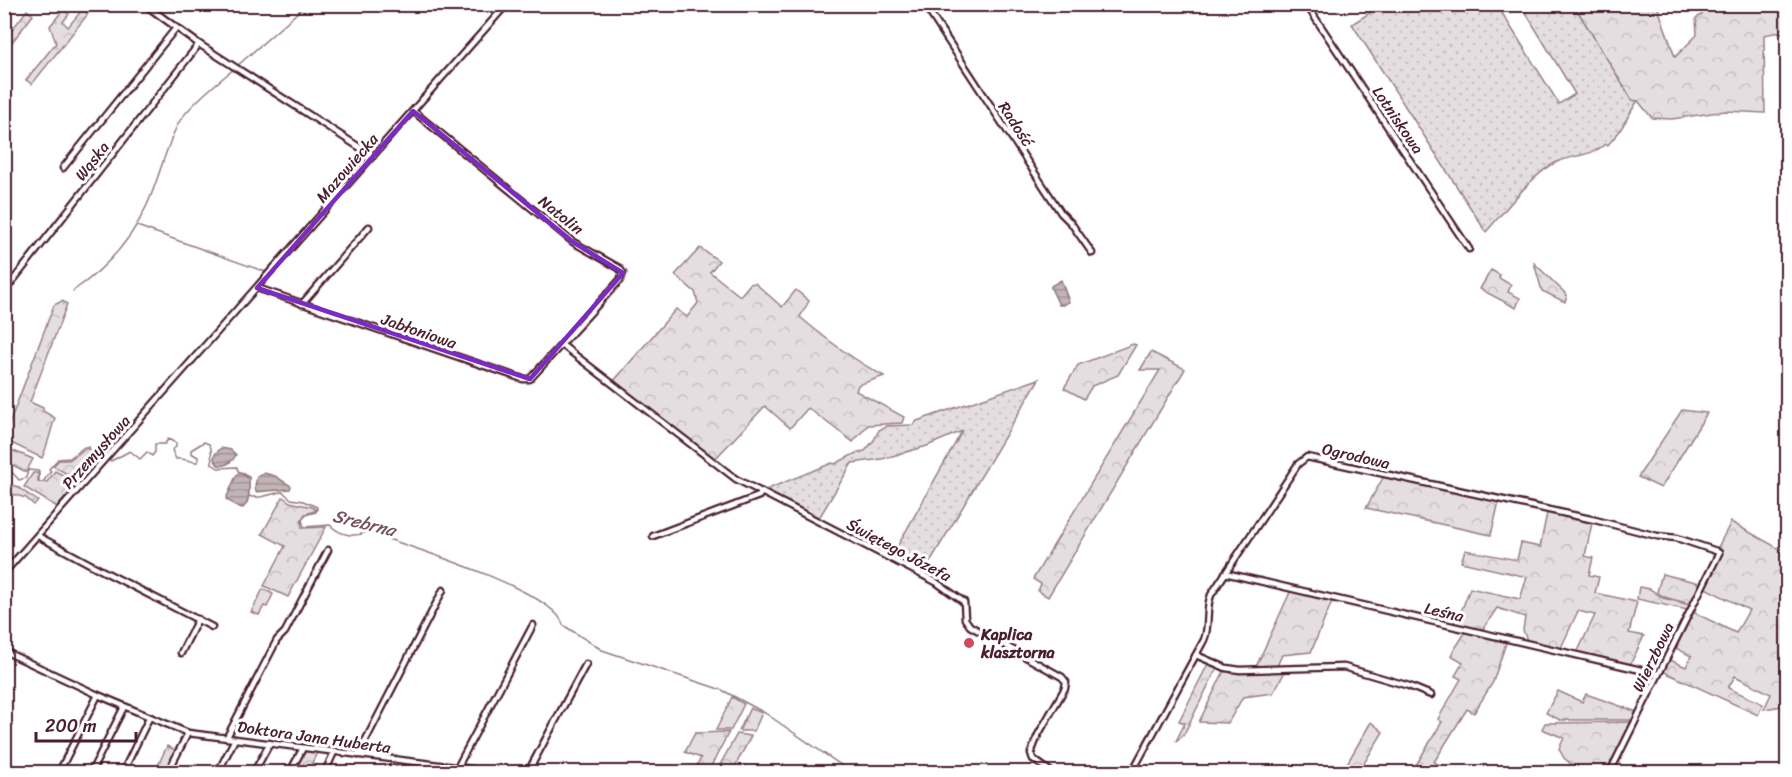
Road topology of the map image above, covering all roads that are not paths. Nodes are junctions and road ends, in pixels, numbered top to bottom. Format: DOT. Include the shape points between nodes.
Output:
graph roads {
  1 [pos="144,4"];
  2 [pos="507,4"];
  3 [pos="924,4"];
  4 [pos="1306,4"];
  5 [pos="176,28"];
  6 [pos="199,44"];
  7 [pos="413,111"];
  8 [pos="373,156"];
  9 [pos="63,168"];
  10 [pos="369,227"];
  11 [pos="1469,249"];
  12 [pos="1092,253"];
  13 [pos="257,288"];
  14 [pos="4,292"];
  15 [pos="302,304"];
  16 [pos="562,345"];
  17 [pos="205,347"];
  18 [pos="762,492"];
  19 [pos="38,536"];
  20 [pos="653,536"];
  21 [pos="328,550"];
  22 [pos="1719,554"];
  23 [pos="4,573"];
  24 [pos="1225,573"];
  25 [pos="443,590"];
  26 [pos="198,619"];
  27 [pos="533,625"];
  28 [pos="213,627"];
  29 [pos="4,651"];
  30 [pos="181,653"];
  31 [pos="1196,655"];
  32 [pos="585,664"];
  33 [pos="1658,674"];
  34 [pos="98,695"];
  35 [pos="1431,695"];
  36 [pos="124,707"];
  37 [pos="149,718"];
  38 [pos="188,733"];
  39 [pos="227,737"];
  40 [pos="236,738"];
  41 [pos="270,743"];
  42 [pos="303,748"];
  43 [pos="334,752"];
  44 [pos="358,755"];
  45 [pos="456,768"];
  46 [pos="59,772"];
  47 [pos="91,772"];
  48 [pos="123,772"];
  49 [pos="168,772"];
  50 [pos="218,772"];
  51 [pos="255,772"];
  52 [pos="290,772"];
  53 [pos="325,772"];
  54 [pos="494,772"];
  55 [pos="528,772"];
  56 [pos="1050,772"];
  57 [pos="1132,772"];
  58 [pos="1610,772"];
  1 -- 5 [label="street"];
  2 -- 7 [label="street, Mazowiecka"];
  3 -- 12 [label="street, Radość" via="1060,213"];
  4 -- 11 [label="street, Lotniskowa"];
  5 -- 6 [label="street"];
  5 -- 9 [label="street"];
  6 -- 8 [label="street"];
  6 -- 14 [label="street, Wąska"];
  7 -- 8 [label="street, Mazowiecka"];
  7 -- 16 [label="street, Natolin" via="573,242 622,271 621,280"];
  8 -- 13 [label="street, Mazowiecka"];
  10 -- 15 [label="street"];
  13 -- 15 [label="street, Jabłoniowa"];
  13 -- 17 [label="street, Mazowiecka"];
  15 -- 16 [label="street, Jabłoniowa" via="523,379 534,376"];
  16 -- 18 [label="street, Świętego Józefa" via="726,472"];
  17 -- 19 [label="street, Przemysłowa"];
  18 -- 20 [label="street"];
  18 -- 56 [label="street, Świętego Józefa" via="936,582 964,602 965,619 970,626 1062,677 1065,688 1031,754"];
  19 -- 23 [label="street, Przemysłowa"];
  19 -- 26 [label="street"];
  21 -- 39 [label="street"];
  22 -- 24 [label="street, Ogrodowa" via="1677,538 1307,457 1298,464"];
  22 -- 33 [label="street, Wierzbowa"];
  24 -- 31 [label="street, Ogrodowa" via="1209,602 1206,634"];
  24 -- 33 [label="street, Leśna"];
  25 -- 44 [label="street"];
  26 -- 28 [label="street"];
  26 -- 30 [label="street"];
  27 -- 45 [label="street"];
  29 -- 34 [label="street, Doktora Jana Huberta"];
  31 -- 35 [label="street" via="1240,670 1344,667"];
  31 -- 57 [label="street, Ogrodowa"];
  32 -- 55 [label="street"];
  33 -- 58 [label="street, Wierzbowa"];
  34 -- 36 [label="street, Doktora Jana Huberta"];
  34 -- 46 [label="street"];
  36 -- 37 [label="street, Doktora Jana Huberta"];
  36 -- 47 [label="street"];
  37 -- 38 [label="street, Doktora Jana Huberta"];
  37 -- 48 [label="street"];
  38 -- 39 [label="street, Doktora Jana Huberta"];
  38 -- 49 [label="street"];
  39 -- 40 [label="street, Doktora Jana Huberta"];
  40 -- 41 [label="street, Doktora Jana Huberta"];
  40 -- 50 [label="street"];
  41 -- 42 [label="street, Doktora Jana Huberta"];
  41 -- 51 [label="street"];
  42 -- 43 [label="street, Doktora Jana Huberta"];
  42 -- 52 [label="street"];
  43 -- 44 [label="street, Doktora Jana Huberta"];
  43 -- 53 [label="street"];
  44 -- 45 [label="street, Doktora Jana Huberta"];
  45 -- 54 [label="street, Doktora Jana Huberta"];
}
